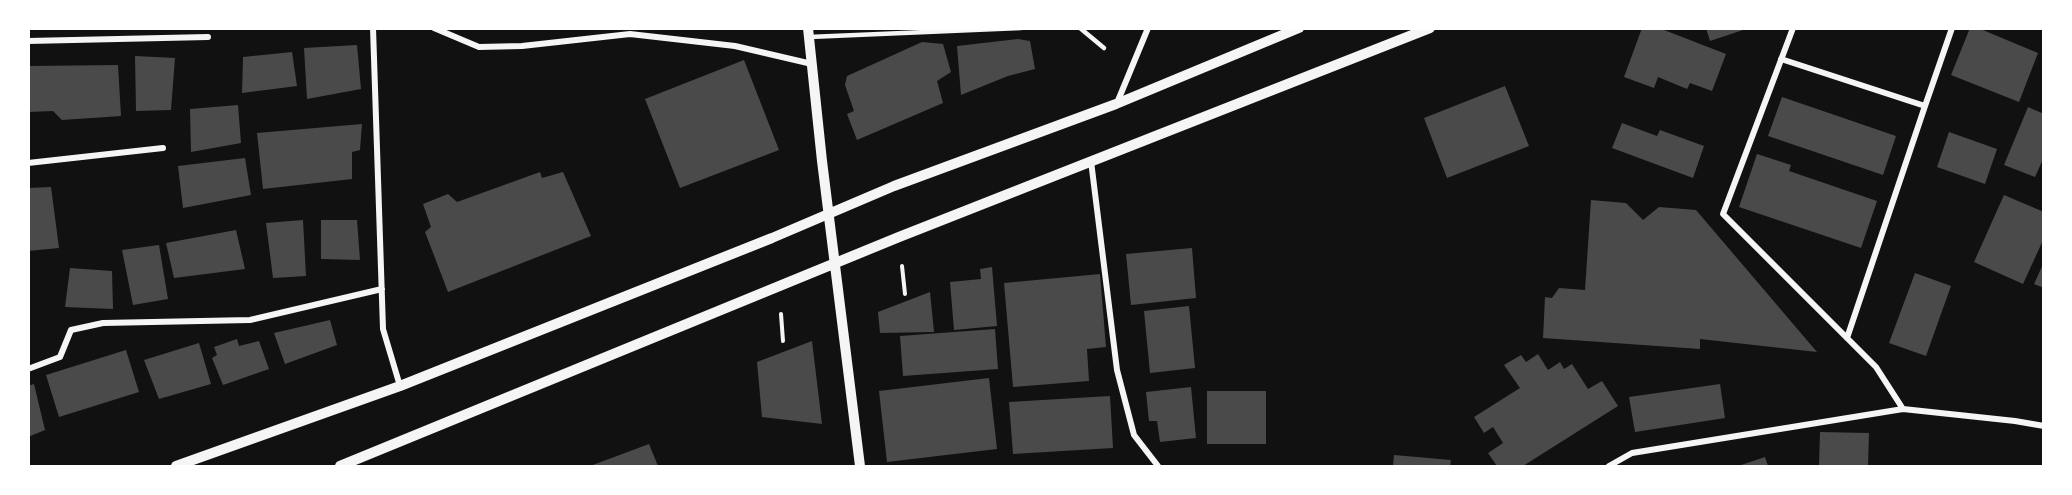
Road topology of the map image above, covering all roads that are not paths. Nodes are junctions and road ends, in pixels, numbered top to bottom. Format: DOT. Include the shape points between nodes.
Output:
graph roads {
  1 [pos="373,28"];
  2 [pos="434,28"];
  3 [pos="1021,28"];
  4 [pos="1080,28"];
  5 [pos="1148,28"];
  6 [pos="1430,28"];
  7 [pos="1793,28"];
  8 [pos="1952,28"];
  9 [pos="1297,29"];
  10 [pos="809,33"];
  11 [pos="208,37"];
  12 [pos="28,41"];
  13 [pos="1104,48"];
  14 [pos="1781,59"];
  15 [pos="812,64"];
  16 [pos="1116,104"];
  17 [pos="1925,106"];
  18 [pos="163,148"];
  19 [pos="1091,161"];
  20 [pos="28,163"];
  21 [pos="830,215"];
  22 [pos="835,264"];
  23 [pos="382,289"];
  24 [pos="1847,338"];
  25 [pos="28,369"];
  26 [pos="400,386"];
  27 [pos="1903,409"];
  28 [pos="2043,426"];
  29 [pos="360,463"];
  30 [pos="176,466"];
  31 [pos="340,466"];
  32 [pos="860,466"];
  33 [pos="1158,466"];
  34 [pos="1609,466"];
  1 -- 23 [label="street"];
  2 -- 15 [label="street" via="479,47 630,34 735,46"];
  3 -- 10 [label="lane"];
  4 -- 13 [label="lane"];
  5 -- 16 [label="street"];
  6 -- 19 [label="street"];
  7 -- 14 [label="street"];
  8 -- 17 [label="street"];
  9 -- 16 [label="street"];
  10 -- 15 [label="street"];
  11 -- 12 [label="street"];
  14 -- 17 [label="street"];
  14 -- 24 [label="street" via="1723,214"];
  15 -- 21 [label="street"];
  16 -- 21 [label="street" via="894,186"];
  17 -- 24 [label="street"];
  18 -- 20 [label="street"];
  19 -- 22 [label="street"];
  19 -- 33 [label="street" via="1117,370 1134,435"];
  21 -- 22 [label="street"];
  21 -- 26 [label="street"];
  22 -- 29 [label="street"];
  22 -- 32 [label="street"];
  23 -- 25 [label="street" via="250,320 103,323 71,330 60,357"];
  23 -- 26 [label="street" via="383,329"];
  24 -- 27 [label="street" via="1876,367"];
  26 -- 30 [label="street"];
  27 -- 28 [label="street"];
  27 -- 34 [label="street" via="1632,453"];
  29 -- 31 [label="street"];
}
